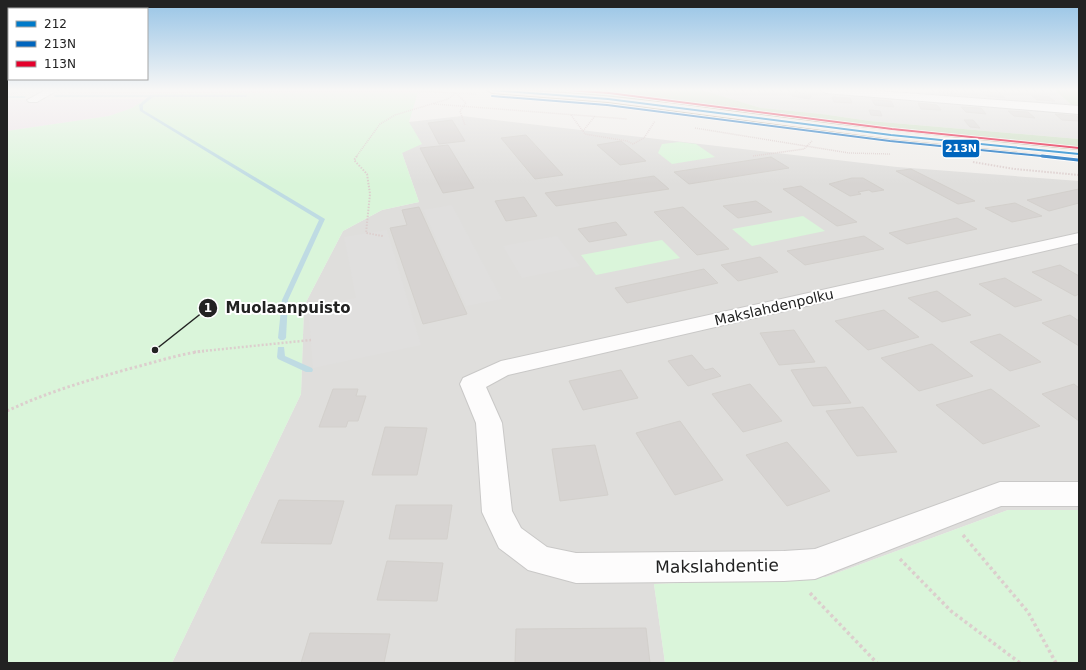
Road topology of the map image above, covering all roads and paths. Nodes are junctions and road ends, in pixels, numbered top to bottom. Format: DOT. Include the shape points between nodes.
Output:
graph roads {
  1 [pos="385,121"];
  2 [pos="464,121"];
  3 [pos="575,121"];
  4 [pos="591,121"];
  5 [pos="651,121"];
  6 [pos="783,121"];
  7 [pos="658,122"];
  8 [pos="465,125"];
  9 [pos="689,127"];
  10 [pos="696,128"];
  11 [pos="583,132"];
  12 [pos="644,138"];
  13 [pos="808,146"];
  14 [pos="1079,154"];
  15 [pos="753,156"];
  16 [pos="383,236"];
  17 [pos="1079,238"];
  18 [pos="311,340"];
  19 [pos="472,384"];
  20 [pos="7,411"];
  21 [pos="1079,494"];
  22 [pos="946,514"];
  23 [pos="880,540"];
  24 [pos="784,566"];
  25 [pos="877,663"];
  26 [pos="1020,663"];
  27 [pos="1056,663"];
  1 -- 16 [label="path" via="354,160 367,174 370,194 366,233"];
  2 -- 8 [label="path"];
  3 -- 11 [label="path"];
  4 -- 11 [label="path"];
  5 -- 7 [label="path"];
  6 -- 14 [label="main road"];
  9 -- 10 [label="path"];
  11 -- 12 [label="path" via="633,144"];
  13 -- 15 [label="path" via="804,149"];
  17 -- 19 [label="street, Makslahdenpolku" via="501,369"];
  18 -- 20 [label="path" via="188,353 36,397"];
  19 -- 24 [label="street, Makslahdentie" via="489,423 497,512 510,538 539,560 576,568"];
  21 -- 22 [label="street, Makslahdentie" via="1000,494"];
  22 -- 23 [label="street, Makslahdentie"];
  22 -- 27 [label="path" via="1028,612"];
  23 -- 24 [label="street, Makslahdentie" via="815,564"];
  23 -- 26 [label="path" via="951,612"];
  24 -- 25 [label="path"];
}
